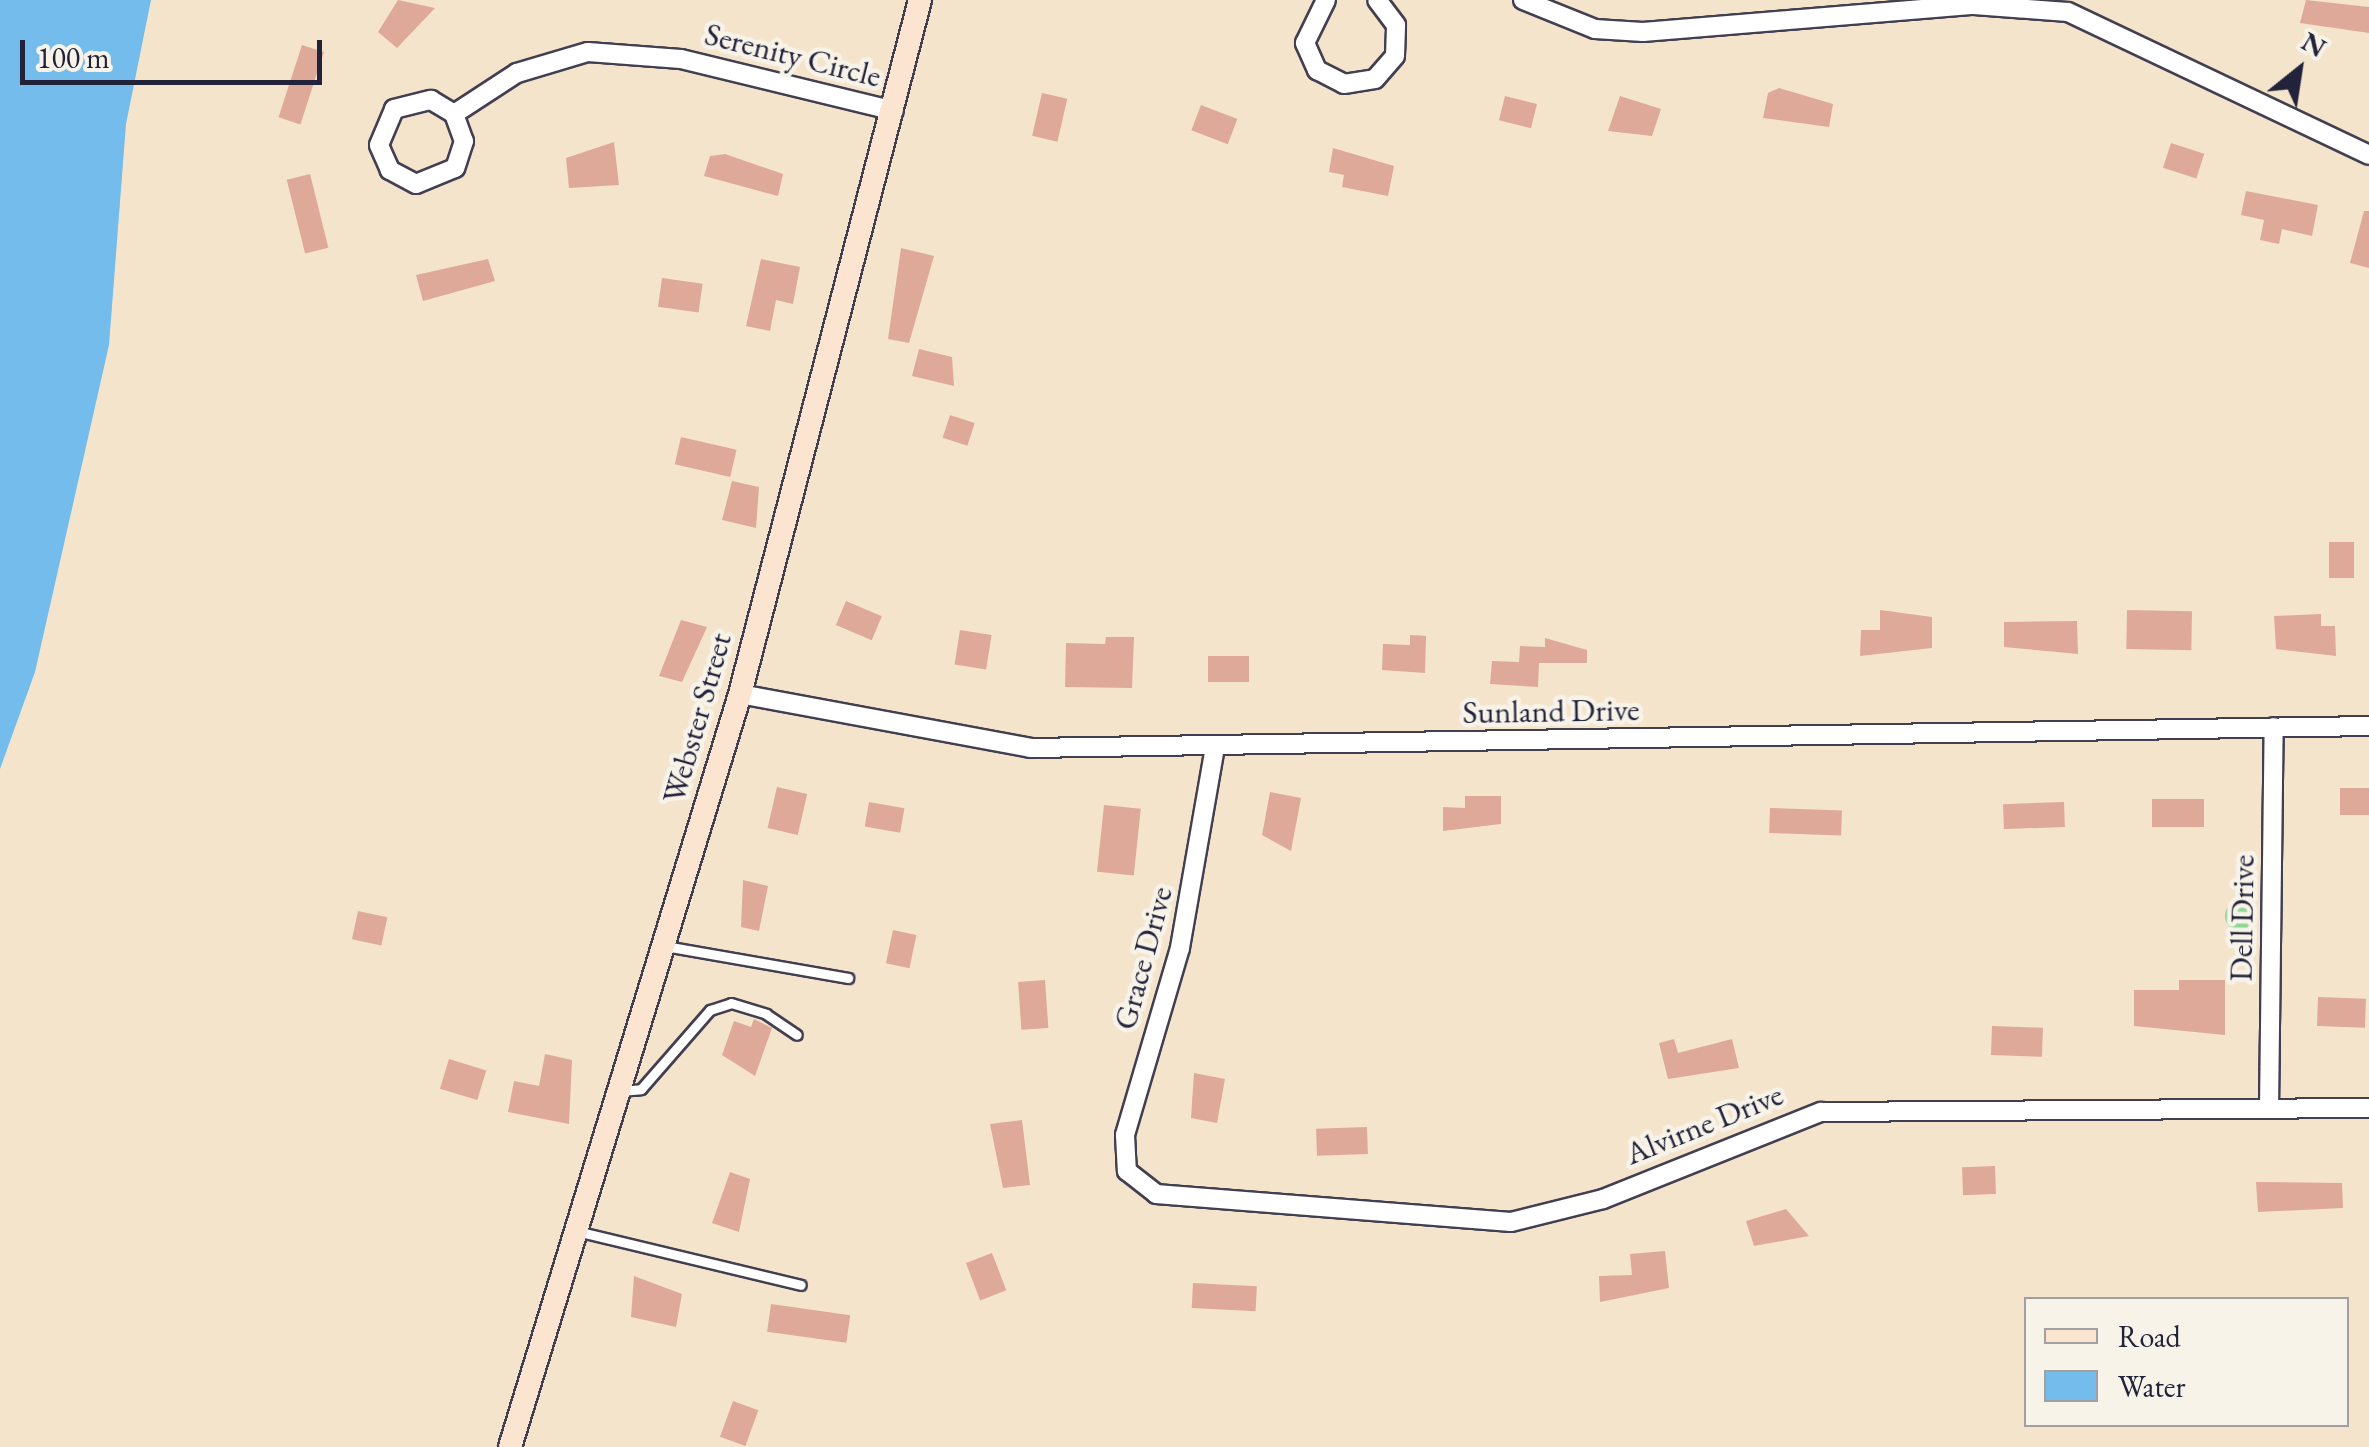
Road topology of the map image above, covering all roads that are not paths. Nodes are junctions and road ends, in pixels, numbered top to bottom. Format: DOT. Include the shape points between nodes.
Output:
graph roads {
  1 [pos="920,0"];
  2 [pos="1326,0"];
  3 [pos="1523,0"];
  4 [pos="1389,4"];
  5 [pos="894,111"];
  6 [pos="454,114"];
  7 [pos="2369,155"];
  8 [pos="740,694"];
  9 [pos="2369,726"];
  10 [pos="2274,727"];
  11 [pos="1215,747"];
  12 [pos="662,945"];
  13 [pos="848,978"];
  14 [pos="797,1036"];
  15 [pos="617,1092"];
  16 [pos="2369,1108"];
  17 [pos="2269,1109"];
  18 [pos="1133,1180"];
  19 [pos="573,1230"];
  20 [pos="800,1285"];
  21 [pos="510,1447"];
  1 -- 5 [label="main road, Webster Street"];
  2 -- 4 [label="street" via="1305,43 1317,70 1344,84 1375,79 1395,56"];
  3 -- 7 [label="street" via="1595,29 1643,32 1974,5 2068,12"];
  5 -- 6 [label="street, Serenity Circle" via="611,50 543,61"];
  5 -- 8 [label="main road, Webster Street"];
  6 -- 6 [label="street" via="432,100 394,109 379,144 390,170 416,184 455,168 464,141"];
  8 -- 11 [label="street, Sunland Drive" via="974,743"];
  8 -- 12 [label="main road, Webster Street"];
  9 -- 10 [label="street, Sunland Drive"];
  10 -- 11 [label="street, Sunland Drive"];
  10 -- 17 [label="street, Dell Drive"];
  11 -- 18 [label="street, Grace Drive" via="1183,934 1125,1134"];
  12 -- 13 [label="lane"];
  12 -- 15 [label="main road, Webster Street"];
  14 -- 15 [label="lane" via="766,1014 720,1007 640,1089"];
  15 -- 19 [label="main road, Webster Street"];
  16 -- 17 [label="street, Alvirne Drive"];
  17 -- 18 [label="street, Alvirne Drive" via="1821,1112 1603,1199 1511,1222 1174,1198"];
  19 -- 20 [label="lane"];
  19 -- 21 [label="main road, Webster Street"];
}
